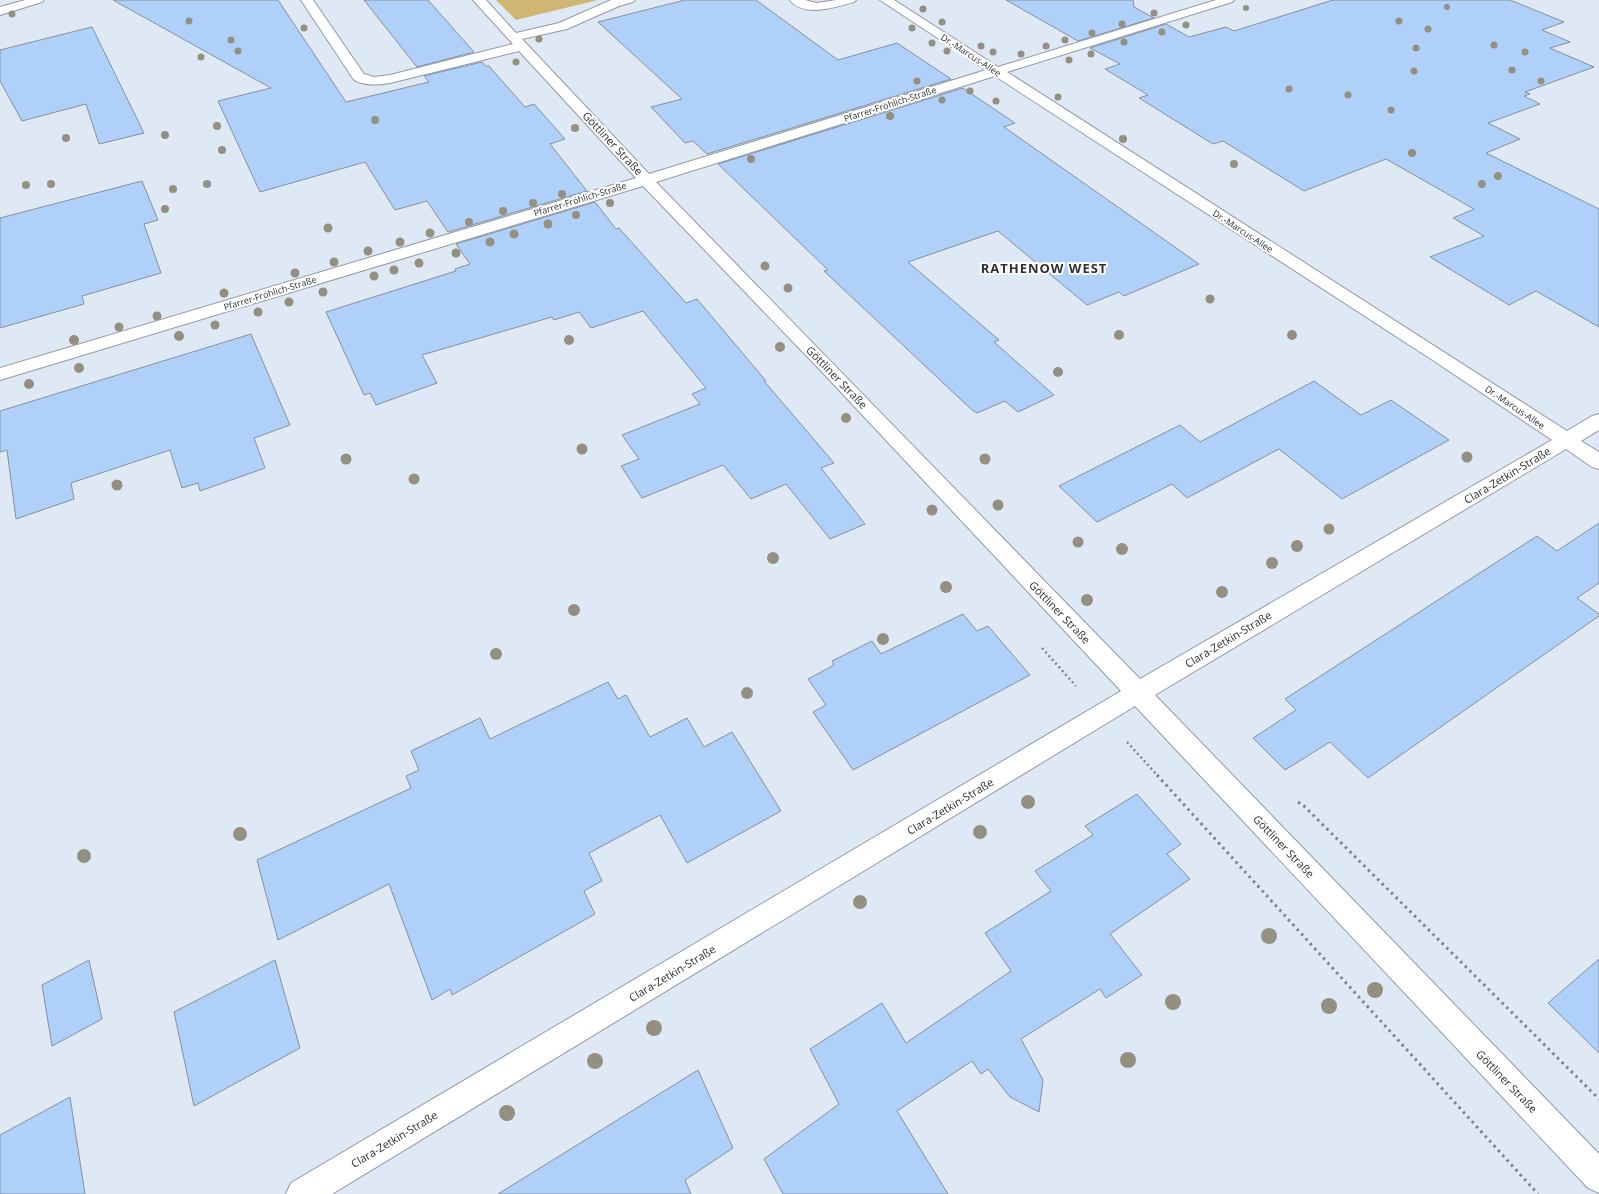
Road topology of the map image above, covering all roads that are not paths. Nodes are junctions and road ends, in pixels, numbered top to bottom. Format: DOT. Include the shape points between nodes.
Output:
graph roads {
  1 [pos="38,0"];
  2 [pos="308,0"];
  3 [pos="479,0"];
  4 [pos="629,0"];
  5 [pos="796,0"];
  6 [pos="850,0"];
  7 [pos="886,0"];
  8 [pos="1228,0"];
  9 [pos="0,10"];
  10 [pos="519,42"];
  11 [pos="994,71"];
  12 [pos="646,180"];
  13 [pos="0,374"];
  14 [pos="1599,421"];
  15 [pos="1565,440"];
  16 [pos="1599,462"];
  17 [pos="1137,693"];
  18 [pos="1599,1177"];
  19 [pos="302,1194"];
  1 -- 9 [label="street"];
  2 -- 10 [label="street" via="358,76 364,80 390,79"];
  3 -- 10 [label="street, Göttliner Straße"];
  4 -- 10 [label="street" via="615,3"];
  5 -- 6 [label="street" via="803,5 818,8"];
  7 -- 11 [label="street, Dr.-Marcus-Allee"];
  8 -- 11 [label="street, Pfarrer-Fröhlich-Straße"];
  10 -- 12 [label="street, Göttliner Straße"];
  11 -- 12 [label="street, Pfarrer-Fröhlich-Straße"];
  11 -- 15 [label="street, Dr.-Marcus-Allee"];
  12 -- 13 [label="street, Pfarrer-Fröhlich-Straße"];
  12 -- 17 [label="street, Göttliner Straße"];
  14 -- 15 [label="street, Clara-Zetkin-Straße"];
  15 -- 16 [label="street, Dr.-Marcus-Allee"];
  15 -- 17 [label="street, Clara-Zetkin-Straße"];
  17 -- 18 [label="street, Göttliner Straße"];
  17 -- 19 [label="street, Clara-Zetkin-Straße"];
}
